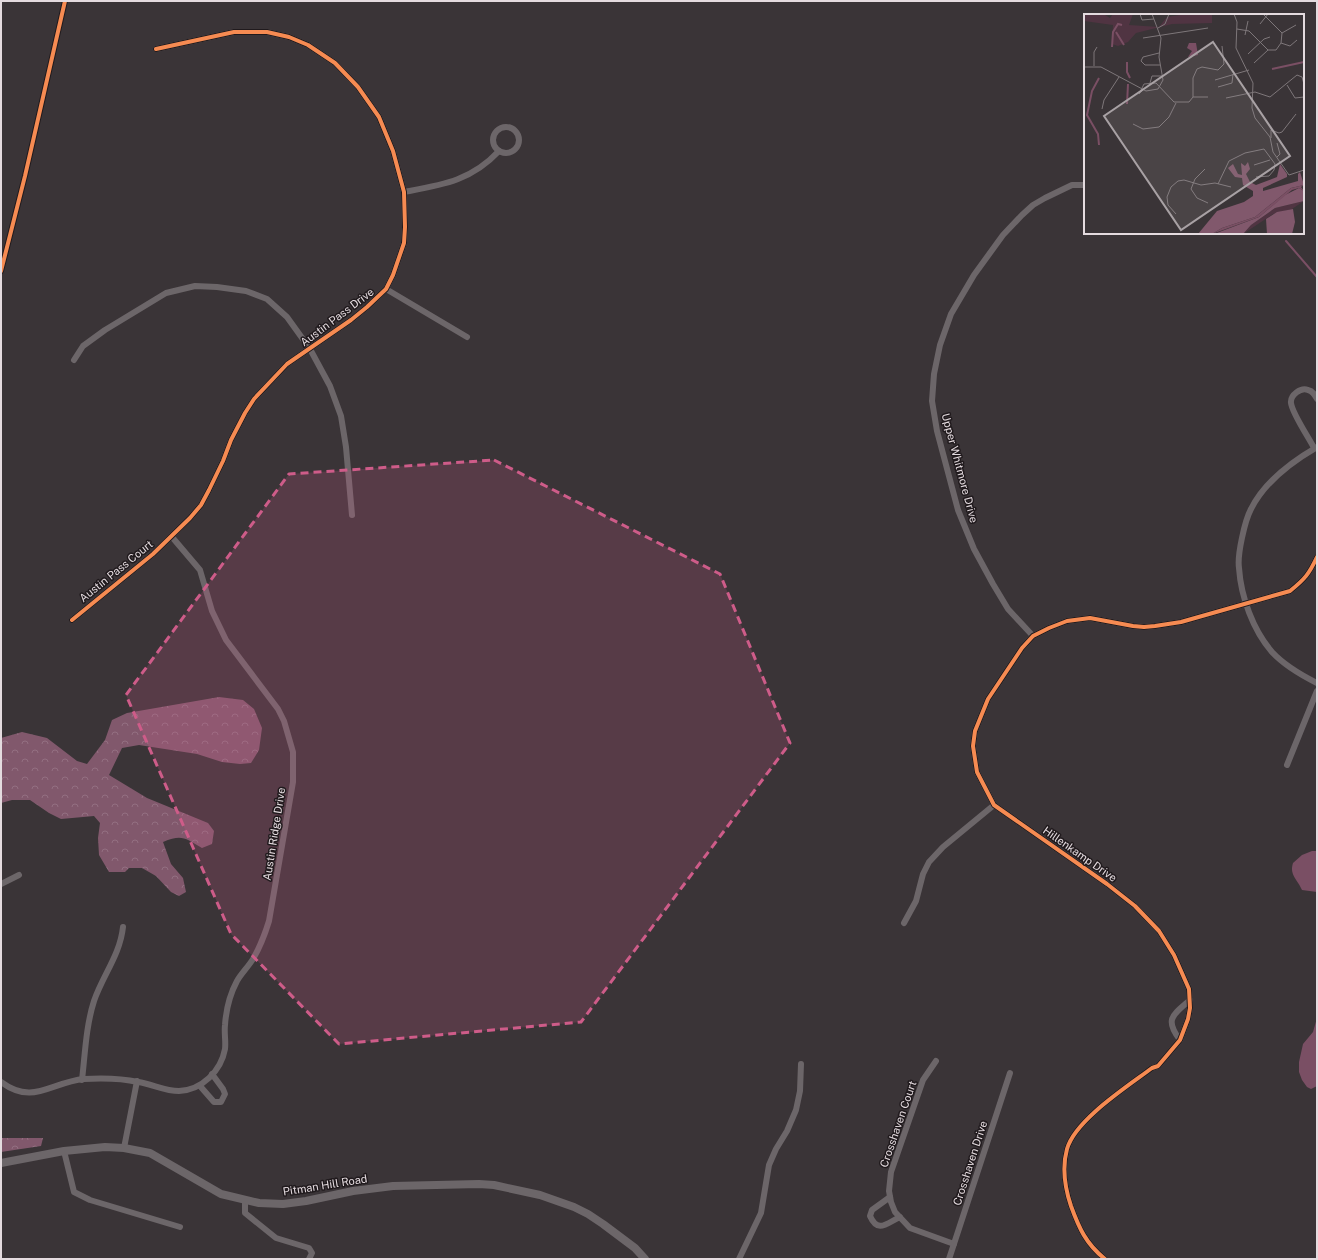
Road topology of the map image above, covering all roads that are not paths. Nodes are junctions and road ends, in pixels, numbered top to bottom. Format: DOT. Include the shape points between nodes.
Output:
graph roads {
  1 [pos="156,49"];
  2 [pos="499,152"];
  3 [pos="1084,185"];
  4 [pos="404,192"];
  5 [pos="386,290"];
  6 [pos="467,337"];
  7 [pos="310,349"];
  8 [pos="74,360"];
  9 [pos="1317,399"];
  10 [pos="1316,447"];
  11 [pos="352,515"];
  12 [pos="172,536"];
  13 [pos="1317,557"];
  14 [pos="1246,604"];
  15 [pos="72,620"];
  16 [pos="1033,636"];
  17 [pos="1317,683"];
  18 [pos="1317,691"];
  19 [pos="1287,765"];
  20 [pos="994,805"];
  21 [pos="19,875"];
  22 [pos="1,884"];
  23 [pos="904,924"];
  24 [pos="123,927"];
  25 [pos="1190,1000"];
  26 [pos="1180,1040"];
  27 [pos="936,1061"];
  28 [pos="801,1064"];
  29 [pos="212,1074"];
  30 [pos="1010,1074"];
  31 [pos="82,1080"];
  32 [pos="137,1081"];
  33 [pos="1,1082"];
  34 [pos="200,1086"];
  35 [pos="124,1148"];
  36 [pos="64,1151"];
  37 [pos="1,1163"];
  38 [pos="890,1197"];
  39 [pos="245,1200"];
  40 [pos="900,1217"];
  41 [pos="180,1227"];
  42 [pos="954,1244"];
  43 [pos="309,1259"];
  44 [pos="645,1259"];
  45 [pos="739,1259"];
  46 [pos="948,1259"];
  47 [pos="1105,1259"];
  1 -- 4 [label="street, Austin Pass Drive" via="234,32 267,32 308,45 347,74 379,117 393,151"];
  2 -- 2 [label="street" via="508,154 518,147 519,138 515,130 506,127 495,134 493,142"];
  2 -- 4 [label="street" via="468,175 455,181"];
  3 -- 16 [label="street, Upper Whitmore Drive" via="1072,185 1033,205 1003,235 974,275 951,314 940,345 934,374 934,416 958,510 974,549 997,591 1008,609"];
  4 -- 5 [label="street, Austin Pass Drive" via="404,243"];
  5 -- 6 [label="street"];
  5 -- 7 [label="street, Austin Pass Drive"];
  7 -- 8 [label="street" via="287,317 267,299 246,291 217,286 195,286 166,293 133,312 83,346"];
  7 -- 11 [label="street" via="330,386 342,416"];
  7 -- 12 [label="street, Austin Pass Drive" via="287,364 254,399 244,413 201,505"];
  9 -- 10 [label="street" via="1314,394 1303,389 1292,396 1291,402"];
  10 -- 14 [label="street" via="1272,479 1251,509 1238,567"];
  12 -- 15 [label="street, Austin Pass Court"];
  12 -- 29 [label="street, Austin Ridge Drive" via="200,570 212,610 226,640 278,709 293,752 293,782 270,921 252,960 237,981 228,1005 225,1049 218,1068"];
  13 -- 14 [label="street, Hillenkamp Drive" via="1310,572 1290,591"];
  14 -- 16 [label="street, Hillenkamp Drive" via="1182,622 1155,626 1139,627 1090,618 1068,621"];
  14 -- 17 [label="street" via="1264,642 1272,652 1281,661"];
  16 -- 20 [label="street, Hillenkamp Drive" via="988,699 975,731 973,746 977,772"];
  18 -- 19 [label="street"];
  20 -- 23 [label="street" via="948,842 929,862 916,901"];
  20 -- 25 [label="street, Hillenkamp Drive" via="1135,906 1159,931 1174,955 1189,989"];
  21 -- 22 [label="street"];
  24 -- 31 [label="street" via="117,953 94,1000"];
  25 -- 26 [label="street, Hillenkamp Drive" via="1188,1018"];
  25 -- 26 [label="street" via="1172,1016 1171,1023"];
  26 -- 47 [label="street, Hillenkamp Drive" via="1158,1066 1090,1116 1076,1131 1067,1149 1064,1175 1069,1200 1079,1228 1095,1252"];
  27 -- 38 [label="street, Crosshaven Court" via="924,1080 891,1172"];
  28 -- 45 [label="street" via="796,1110 769,1165 761,1213"];
  29 -- 34 [label="street, Austin Ridge Drive"];
  29 -- 34 [label="street" via="224,1088 225,1094 221,1102 214,1102"];
  30 -- 42 [label="street, Crosshaven Drive"];
  31 -- 32 [label="street" via="114,1078"];
  31 -- 33 [label="street" via="37,1093 22,1093"];
  32 -- 34 [label="street" via="167,1090 180,1091"];
  32 -- 35 [label="street"];
  35 -- 36 [label="street, Pitman Hill Road"];
  35 -- 39 [label="street, Pitman Hill Road" via="150,1153 221,1194"];
  36 -- 37 [label="street, Pitman Hill Road"];
  36 -- 41 [label="street" via="74,1192 90,1200"];
  38 -- 40 [label="street, Crosshaven Court" via="895,1212"];
  38 -- 40 [label="street" via="872,1210 870,1216 873,1223 885,1225"];
  39 -- 43 [label="street" via="245,1213 276,1238 309,1248 312,1253"];
  39 -- 44 [label="street, Pitman Hill Road" via="283,1204 393,1186 494,1185 540,1195 574,1207 603,1224 635,1248"];
  40 -- 42 [label="street, Crosshaven Court" via="910,1228"];
  42 -- 46 [label="street, Crosshaven Drive"];
}
